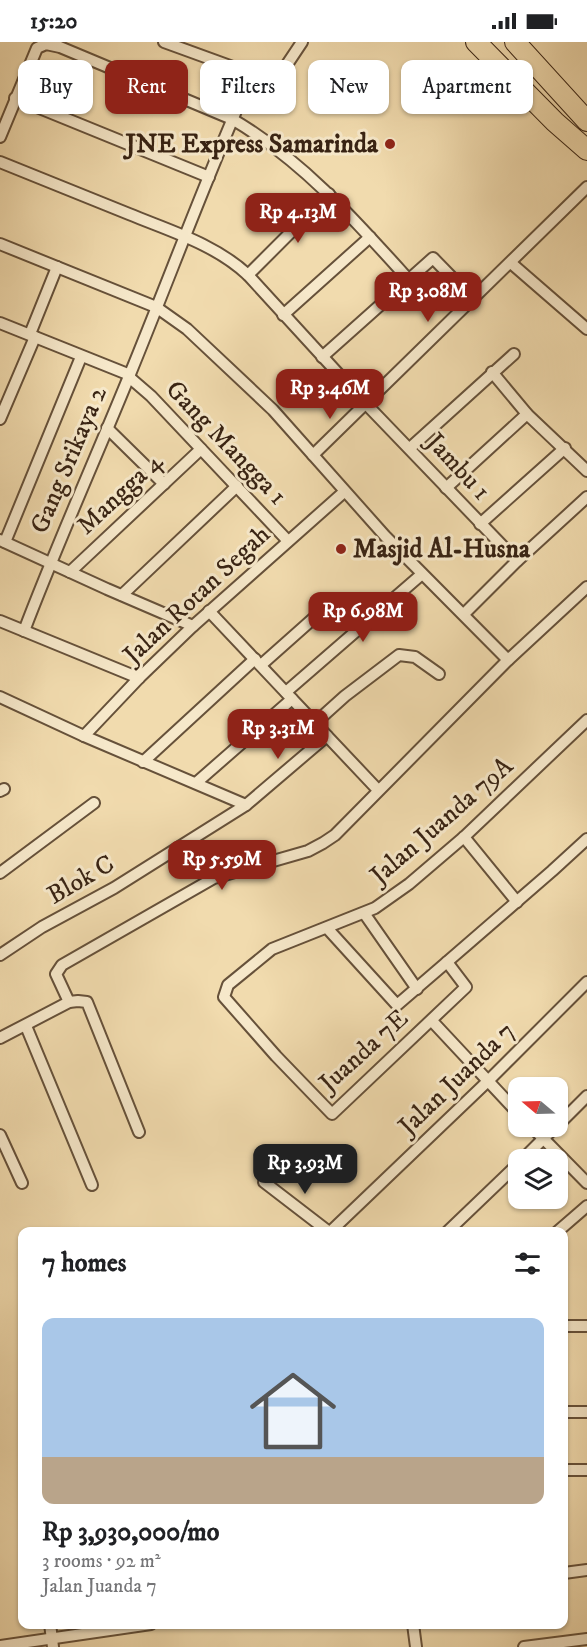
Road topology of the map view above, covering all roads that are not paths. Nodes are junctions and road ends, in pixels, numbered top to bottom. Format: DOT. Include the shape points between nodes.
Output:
graph roads {
  1 [pos="164,42"];
  2 [pos="302,42"];
  3 [pos="476,42"];
  4 [pos="495,42"];
  5 [pos="515,42"];
  6 [pos="214,60"];
  7 [pos="290,60"];
  8 [pos="15,98"];
  9 [pos="234,114"];
  10 [pos="232,119"];
  11 [pos="585,130"];
  12 [pos="0,137"];
  13 [pos="587,150"];
  14 [pos="0,162"];
  15 [pos="209,177"];
  16 [pos="587,187"];
  17 [pos="329,194"];
  18 [pos="184,236"];
  19 [pos="370,237"];
  20 [pos="0,244"];
  21 [pos="511,263"];
  22 [pos="57,267"];
  23 [pos="248,275"];
  24 [pos="409,280"];
  25 [pos="468,294"];
  26 [pos="156,307"];
  27 [pos="283,315"];
  28 [pos="0,323"];
  29 [pos="587,329"];
  30 [pos="32,335"];
  31 [pos="514,354"];
  32 [pos="81,357"];
  33 [pos="322,357"];
  34 [pos="492,372"];
  35 [pos="129,376"];
  36 [pos="366,404"];
  37 [pos="527,414"];
  38 [pos="0,419"];
  39 [pos="107,428"];
  40 [pos="410,448"];
  41 [pos="565,448"];
  42 [pos="201,449"];
  43 [pos="314,455"];
  44 [pos="587,471"];
  45 [pos="164,484"];
  46 [pos="237,486"];
  47 [pos="446,488"];
  48 [pos="344,492"];
  49 [pos="587,497"];
  50 [pos="480,524"];
  51 [pos="3,541"];
  52 [pos="288,541"];
  53 [pos="517,561"];
  54 [pos="50,564"];
  55 [pos="70,572"];
  56 [pos="422,574"];
  57 [pos="587,587"];
  58 [pos="122,595"];
  59 [pos="333,601"];
  60 [pos="209,611"];
  61 [pos="464,614"];
  62 [pos="0,621"];
  63 [pos="193,626"];
  64 [pos="24,631"];
  65 [pos="508,660"];
  66 [pos="258,662"];
  67 [pos="439,674"];
  68 [pos="139,678"];
  69 [pos="289,695"];
  70 [pos="0,697"];
  71 [pos="587,720"];
  72 [pos="315,723"];
  73 [pos="84,736"];
  74 [pos="327,736"];
  75 [pos="143,762"];
  76 [pos="196,783"];
  77 [pos="378,790"];
  78 [pos="94,803"];
  79 [pos="246,806"];
  80 [pos="464,837"];
  81 [pos="587,839"];
  82 [pos="0,873"];
  83 [pos="517,902"];
  84 [pos="364,913"];
  85 [pos="327,928"];
  86 [pos="0,955"];
  87 [pos="447,962"];
  88 [pos="587,982"];
  89 [pos="417,989"];
  90 [pos="69,1002"];
  91 [pos="432,1021"];
  92 [pos="26,1026"];
  93 [pos="0,1038"];
  94 [pos="276,1056"];
  95 [pos="488,1081"];
  96 [pos="587,1096"];
  97 [pos="508,1102"];
  98 [pos="568,1115"];
  99 [pos="139,1132"];
  100 [pos="0,1135"];
  101 [pos="540,1137"];
  102 [pos="546,1137"];
  103 [pos="543,1140"];
  104 [pos="534,1149"];
  105 [pos="508,1173"];
  106 [pos="264,1182"];
  107 [pos="22,1183"];
  108 [pos="587,1183"];
  109 [pos="92,1185"];
  110 [pos="587,1206"];
  111 [pos="323,1227"];
  112 [pos="335,1227"];
  113 [pos="452,1227"];
  114 [pos="563,1227"];
  115 [pos="568,1326"];
  116 [pos="587,1326"];
  117 [pos="568,1412"];
  118 [pos="587,1412"];
  119 [pos="568,1470"];
  120 [pos="587,1470"];
  121 [pos="587,1570"];
  122 [pos="568,1572"];
  123 [pos="124,1629"];
  124 [pos="414,1629"];
  125 [pos="587,1639"];
  126 [pos="53,1642"];
  127 [pos="0,1646"];
  128 [pos="416,1647"];
  129 [pos="524,1647"];
  1 -- 6 [label="street"];
  2 -- 7 [label="street"];
  3 -- 13 [label="highway"];
  4 -- 11 [label="highway"];
  5 -- 11 [label="highway"];
  8 -- 10 [label="street" via="37,48 46,44"];
  8 -- 12 [label="street"];
  8 -- 15 [label="street"];
  9 -- 10 [label="street, Gang Srikaya 2"];
  10 -- 15 [label="street, Gang Srikaya 2"];
  10 -- 17 [label="street" via="277,148"];
  14 -- 18 [label="street, Jambu 1"];
  15 -- 18 [label="street, Gang Srikaya 2"];
  16 -- 21 [label="street"];
  17 -- 19 [label="street"];
  17 -- 23 [label="street"];
  18 -- 23 [label="street, Jambu 1" via="219,252"];
  18 -- 26 [label="street, Gang Srikaya 2"];
  19 -- 24 [label="street"];
  19 -- 27 [label="street"];
  20 -- 22 [label="street"];
  21 -- 29 [label="street"];
  21 -- 36 [label="street"];
  22 -- 26 [label="street"];
  22 -- 30 [label="street"];
  23 -- 27 [label="street, Jambu 1"];
  24 -- 25 [label="street" via="434,257"];
  24 -- 33 [label="street"];
  26 -- 35 [label="street, Gang Srikaya 2"];
  26 -- 43 [label="street" via="187,329 241,379"];
  27 -- 33 [label="street, Jambu 1"];
  28 -- 30 [label="street"];
  30 -- 32 [label="street"];
  30 -- 38 [label="street"];
  31 -- 34 [label="street"];
  32 -- 35 [label="street"];
  32 -- 51 [label="street"];
  33 -- 36 [label="street, Jambu 1"];
  34 -- 37 [label="street"];
  34 -- 40 [label="street"];
  35 -- 39 [label="street, Gang Srikaya 2"];
  35 -- 42 [label="street, Gang Mangga 1"];
  36 -- 40 [label="street, Jambu 1"];
  36 -- 43 [label="street"];
  37 -- 41 [label="street"];
  37 -- 47 [label="street"];
  39 -- 45 [label="street"];
  39 -- 54 [label="street, Gang Srikaya 2"];
  40 -- 47 [label="street, Jambu 1"];
  41 -- 44 [label="street"];
  41 -- 50 [label="street"];
  42 -- 45 [label="street, Mangga 4"];
  42 -- 46 [label="street, Gang Mangga 1"];
  43 -- 48 [label="street"];
  45 -- 55 [label="street, Mangga 4"];
  46 -- 52 [label="street, Gang Mangga 1"];
  46 -- 58 [label="street"];
  47 -- 50 [label="street, Jambu 1"];
  48 -- 52 [label="street, Jalan Rotan Segah"];
  48 -- 56 [label="street"];
  49 -- 53 [label="street"];
  50 -- 53 [label="street, Jambu 1"];
  51 -- 54 [label="street"];
  52 -- 60 [label="street, Jalan Rotan Segah"];
  53 -- 61 [label="street"];
  54 -- 55 [label="street"];
  54 -- 64 [label="street, Gang Srikaya 2"];
  55 -- 58 [label="street"];
  56 -- 61 [label="street"];
  56 -- 69 [label="street"];
  57 -- 65 [label="street"];
  58 -- 63 [label="street"];
  59 -- 66 [label="street"];
  60 -- 63 [label="street, Jalan Rotan Segah"];
  60 -- 66 [label="street"];
  61 -- 65 [label="street"];
  62 -- 64 [label="street"];
  63 -- 68 [label="street, Jalan Rotan Segah"];
  64 -- 68 [label="street"];
  65 -- 77 [label="street"];
  66 -- 69 [label="street"];
  66 -- 75 [label="street"];
  67 -- 72 [label="street" via="416,657 399,655"];
  68 -- 73 [label="street, Jalan Rotan Segah"];
  69 -- 72 [label="street"];
  69 -- 76 [label="street"];
  70 -- 73 [label="street"];
  71 -- 80 [label="street, Jalan Juanda 79A"];
  72 -- 74 [label="street"];
  73 -- 75 [label="street"];
  74 -- 77 [label="street"];
  74 -- 79 [label="street, Blok C"];
  75 -- 76 [label="street"];
  76 -- 79 [label="street"];
  77 -- 90 [label="street" via="323,843 308,851 214,878 62,965 56,974"];
  78 -- 82 [label="street"];
  79 -- 86 [label="street, Blok C"];
  80 -- 83 [label="street"];
  80 -- 84 [label="street, Jalan Juanda 79A" via="409,884"];
  81 -- 83 [label="street"];
  83 -- 87 [label="street"];
  84 -- 85 [label="street, Jalan Juanda 79A"];
  84 -- 89 [label="street"];
  85 -- 89 [label="street" via="397,1005"];
  85 -- 94 [label="street, Jalan Juanda 79A" via="272,949 224,992 224,997"];
  87 -- 89 [label="street"];
  87 -- 91 [label="street" via="466,987"];
  88 -- 95 [label="street, Jalan Juanda 7"];
  90 -- 92 [label="street"];
  90 -- 99 [label="street" via="87,1002"];
  91 -- 94 [label="street, Juanda 7E" via="332,1114"];
  91 -- 95 [label="street"];
  92 -- 93 [label="street"];
  92 -- 109 [label="street"];
  95 -- 97 [label="street"];
  95 -- 112 [label="street, Jalan Juanda 7"];
  96 -- 98 [label="street"];
  100 -- 107 [label="street"];
  101 -- 103 [label="street"];
  102 -- 103 [label="street"];
  103 -- 104 [label="street"];
  103 -- 108 [label="street"];
  105 -- 113 [label="street"];
  106 -- 111 [label="street"];
  110 -- 114 [label="street"];
  115 -- 116 [label="street"];
  117 -- 118 [label="street"];
  119 -- 120 [label="street"];
  121 -- 122 [label="street"];
  123 -- 126 [label="street"];
  124 -- 128 [label="street"];
  125 -- 129 [label="street"];
  126 -- 127 [label="street"];
}
